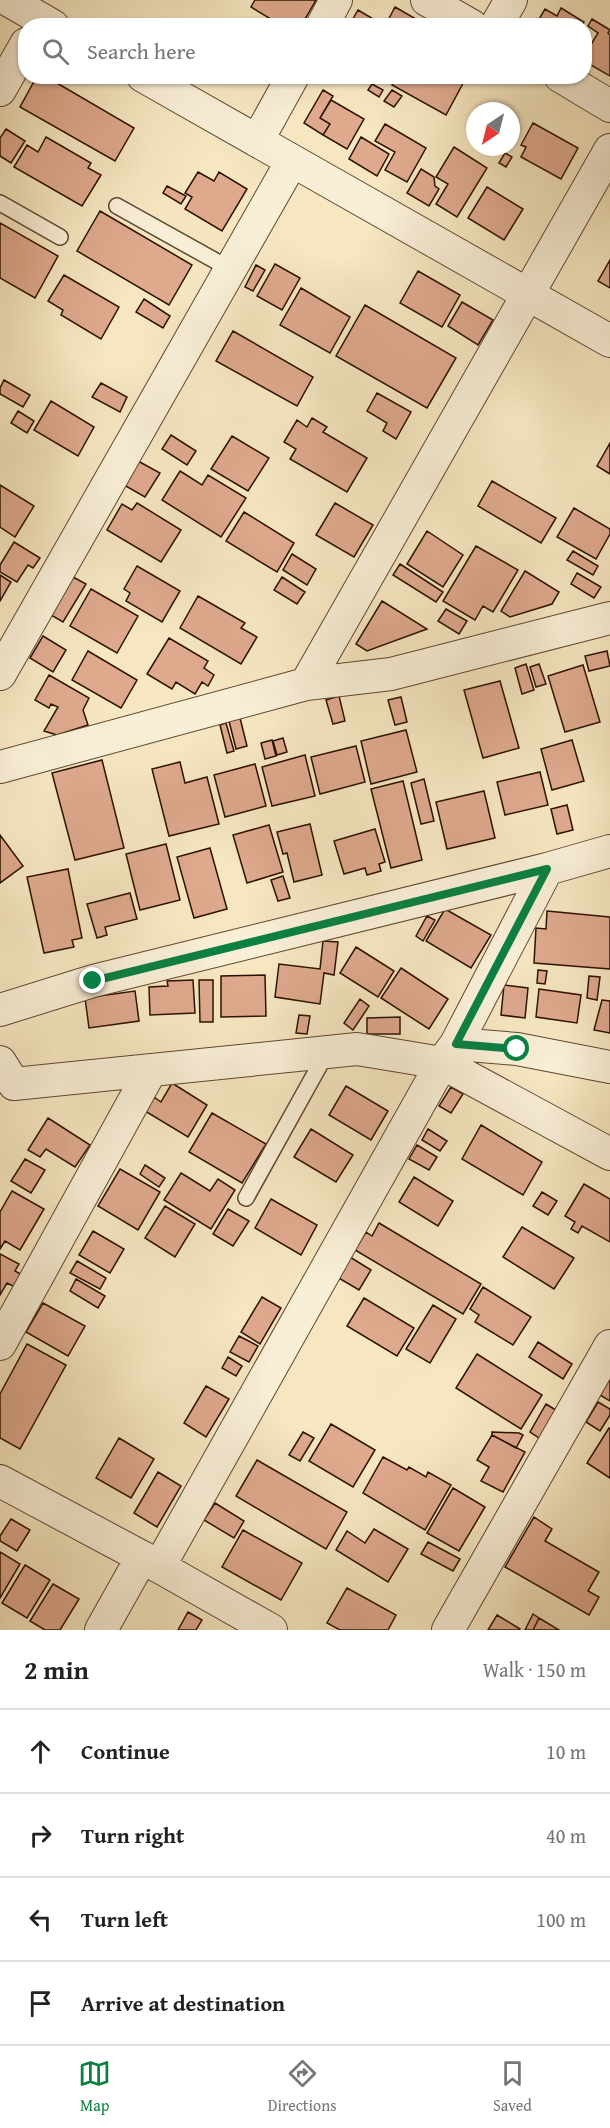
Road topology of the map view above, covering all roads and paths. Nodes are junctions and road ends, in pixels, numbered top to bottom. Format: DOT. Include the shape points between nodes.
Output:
graph roads {
  1 [pos="8,0"];
  2 [pos="336,0"];
  3 [pos="427,0"];
  4 [pos="511,0"];
  5 [pos="28,18"];
  6 [pos="326,18"];
  7 [pos="458,18"];
  8 [pos="501,18"];
  9 [pos="18,61"];
  10 [pos="157,84"];
  11 [pos="289,84"];
  12 [pos="573,84"];
  13 [pos="0,90"];
  14 [pos="610,106"];
  15 [pos="257,141"];
  16 [pos="610,150"];
  17 [pos="292,161"];
  18 [pos="0,203"];
  19 [pos="117,206"];
  20 [pos="60,237"];
  21 [pos="231,269"];
  22 [pos="528,295"];
  23 [pos="610,341"];
  24 [pos="610,618"];
  25 [pos="0,674"];
  26 [pos="306,684"];
  27 [pos="0,767"];
  28 [pos="610,852"];
  29 [pos="547,869"];
  30 [pos="0,1010"];
  31 [pos="327,1052"];
  32 [pos="449,1054"];
  33 [pos="0,1062"];
  34 [pos="610,1067"];
  35 [pos="151,1070"];
  36 [pos="610,1154"];
  37 [pos="246,1198"];
  38 [pos="0,1344"];
  39 [pos="609,1350"];
  40 [pos="0,1481"];
  41 [pos="151,1562"];
  42 [pos="102,1630"];
  43 [pos="271,1630"];
  44 [pos="448,1630"];
  1 -- 5 [label="street"];
  2 -- 6 [label="street"];
  3 -- 7 [label="street"];
  4 -- 8 [label="street"];
  9 -- 13 [label="street"];
  10 -- 15 [label="street"];
  11 -- 15 [label="street"];
  12 -- 14 [label="street"];
  15 -- 17 [label="street"];
  16 -- 22 [label="street"];
  17 -- 21 [label="street"];
  17 -- 22 [label="street"];
  18 -- 20 [label="lane"];
  19 -- 21 [label="lane"];
  21 -- 25 [label="street"];
  22 -- 23 [label="street"];
  22 -- 26 [label="street"];
  24 -- 26 [label="street" via="391,674"];
  26 -- 27 [label="street"];
  28 -- 29 [label="street"];
  29 -- 30 [label="street" via="93,981"];
  29 -- 32 [label="street"];
  31 -- 32 [label="street" via="357,1049"];
  31 -- 35 [label="street"];
  31 -- 37 [label="lane"];
  32 -- 34 [label="street" via="517,1049"];
  32 -- 36 [label="street"];
  32 -- 41 [label="street"];
  33 -- 35 [label="street" via="14,1084"];
  35 -- 38 [label="street"];
  39 -- 44 [label="street"];
  40 -- 41 [label="street"];
  41 -- 42 [label="street"];
  41 -- 43 [label="street"];
}
